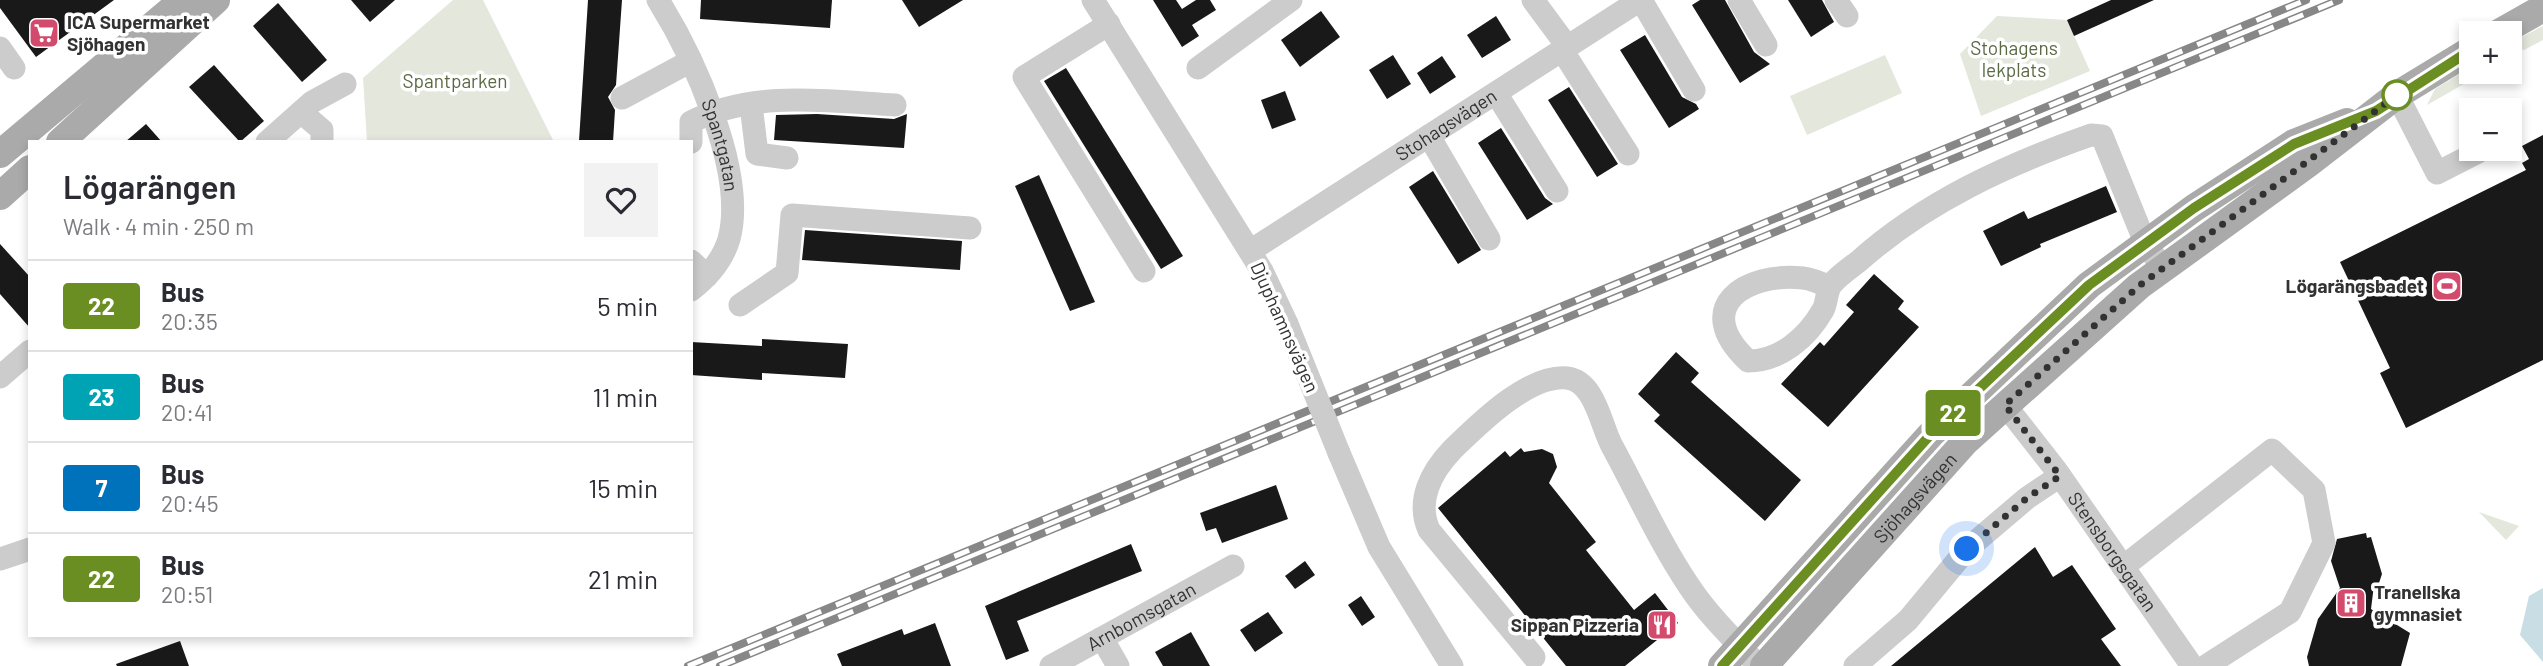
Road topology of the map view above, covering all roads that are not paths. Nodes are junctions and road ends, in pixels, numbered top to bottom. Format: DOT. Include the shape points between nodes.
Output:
graph roads {
  1 [pos="183,0"];
  2 [pos="216,0"];
  3 [pos="658,0"];
  4 [pos="1093,0"];
  5 [pos="1291,0"];
  6 [pos="1533,0"];
  7 [pos="1640,0"];
  8 [pos="1739,0"];
  9 [pos="2543,8"];
  10 [pos="2520,21"];
  11 [pos="1109,24"];
  12 [pos="1766,45"];
  13 [pos="0,48"];
  14 [pos="1564,48"];
  15 [pos="2459,57"];
  16 [pos="689,62"];
  17 [pos="14,68"];
  18 [pos="1198,68"];
  19 [pos="345,84"];
  20 [pos="1694,90"];
  21 [pos="1496,93"];
  22 [pos="622,98"];
  23 [pos="2386,103"];
  24 [pos="751,105"];
  25 [pos="895,105"];
  26 [pos="300,112"];
  27 [pos="711,112"];
  28 [pos="1429,136"];
  29 [pos="62,140"];
  30 [pos="269,140"];
  31 [pos="322,140"];
  32 [pos="691,140"];
  33 [pos="0,154"];
  34 [pos="1628,154"];
  35 [pos="788,158"];
  36 [pos="2460,161"];
  37 [pos="28,171"];
  38 [pos="1557,191"];
  39 [pos="0,196"];
  40 [pos="970,228"];
  41 [pos="1489,239"];
  42 [pos="2146,243"];
  43 [pos="1250,251"];
  44 [pos="2162,269"];
  45 [pos="1144,271"];
  46 [pos="696,276"];
  47 [pos="1829,286"];
  48 [pos="740,305"];
  49 [pos="2039,332"];
  50 [pos="28,353"];
  51 [pos="0,377"];
  52 [pos="2005,405"];
  53 [pos="2060,476"];
  54 [pos="1847,528"];
  55 [pos="28,550"];
  56 [pos="0,559"];
  57 [pos="1233,566"];
  58 [pos="2123,567"];
  59 [pos="1102,638"];
  60 [pos="1534,657"];
  61 [pos="1746,661"];
  62 [pos="1051,666"];
  63 [pos="1118,666"];
  64 [pos="1452,666"];
  65 [pos="1855,666"];
  66 [pos="2192,666"];
  67 [pos="2206,666"];
  1 -- 33 [label="main road"];
  2 -- 29 [label="main road"];
  3 -- 16 [label="street, Spantgatan"];
  4 -- 11 [label="street, Djuphamnsvägen"];
  5 -- 18 [label="street"];
  6 -- 14 [label="street"];
  7 -- 14 [label="street, Stohagsvägen"];
  7 -- 20 [label="street"];
  8 -- 12 [label="street"];
  9 -- 10 [label="main road"];
  11 -- 43 [label="street, Djuphamnsvägen"];
  11 -- 45 [label="street" via="1024,77"];
  13 -- 17 [label="street"];
  14 -- 21 [label="street, Stohagsvägen"];
  14 -- 34 [label="street"];
  15 -- 23 [label="main road, Sjöhagsvägen"];
  16 -- 22 [label="street"];
  16 -- 27 [label="street, Spantgatan"];
  19 -- 26 [label="street"];
  21 -- 28 [label="street, Stohagsvägen"];
  21 -- 38 [label="street"];
  23 -- 36 [label="street" via="2437,173"];
  23 -- 42 [label="main road, Sjöhagsvägen" via="2294,144"];
  23 -- 44 [label="main road, Sjöhagsvägen"];
  24 -- 25 [label="street" via="784,99"];
  24 -- 27 [label="street"];
  24 -- 35 [label="street" via="757,154"];
  26 -- 30 [label="street"];
  26 -- 31 [label="street" via="322,130"];
  27 -- 32 [label="street" via="691,122"];
  27 -- 46 [label="street, Spantgatan" via="732,186 732,218 719,260"];
  28 -- 41 [label="street"];
  28 -- 43 [label="street, Stohagsvägen"];
  37 -- 39 [label="main road"];
  40 -- 48 [label="street" via="792,215 787,273"];
  42 -- 44 [label="street"];
  42 -- 47 [label="street" via="2102,136 2091,135 1996,173 1901,224"];
  42 -- 49 [label="main road, Sjöhagsvägen" via="2089,285"];
  43 -- 64 [label="street, Djuphamnsvägen, bridge" via="1287,324 1379,547"];
  44 -- 52 [label="main road, Sjöhagsvägen"];
  47 -- 47 [label="street" via="1804,278 1774,279 1741,291 1726,304 1722,318 1725,335 1748,361 1764,361 1805,334 1825,308"];
  49 -- 52 [label="main road" via="2010,381"];
  49 -- 54 [label="main road, Sjöhagsvägen" via="1932,433"];
  50 -- 51 [label="street"];
  52 -- 53 [label="street, Stensborgsgatan"];
  52 -- 54 [label="main road" via="1979,414 1901,491"];
  52 -- 61 [label="main road, Sjöhagsvägen"];
  53 -- 58 [label="street, Stensborgsgatan"];
  53 -- 65 [label="street" via="1967,549 1908,620"];
  54 -- 61 [label="main road, Sjöhagsvägen"];
  55 -- 56 [label="street"];
  57 -- 59 [label="street, Arnbomsgatan"];
  58 -- 66 [label="street, Stensborgsgatan"];
  58 -- 67 [label="street" via="2273,450 2314,490 2324,543 2290,612"];
  59 -- 62 [label="street, Arnbomsgatan"];
  59 -- 63 [label="street"];
  60 -- 61 [label="street" via="1429,530 1422,515 1424,497 1439,464 1482,421 1515,396 1544,382 1567,378 1581,384 1591,397 1610,442 1689,587"];
}
